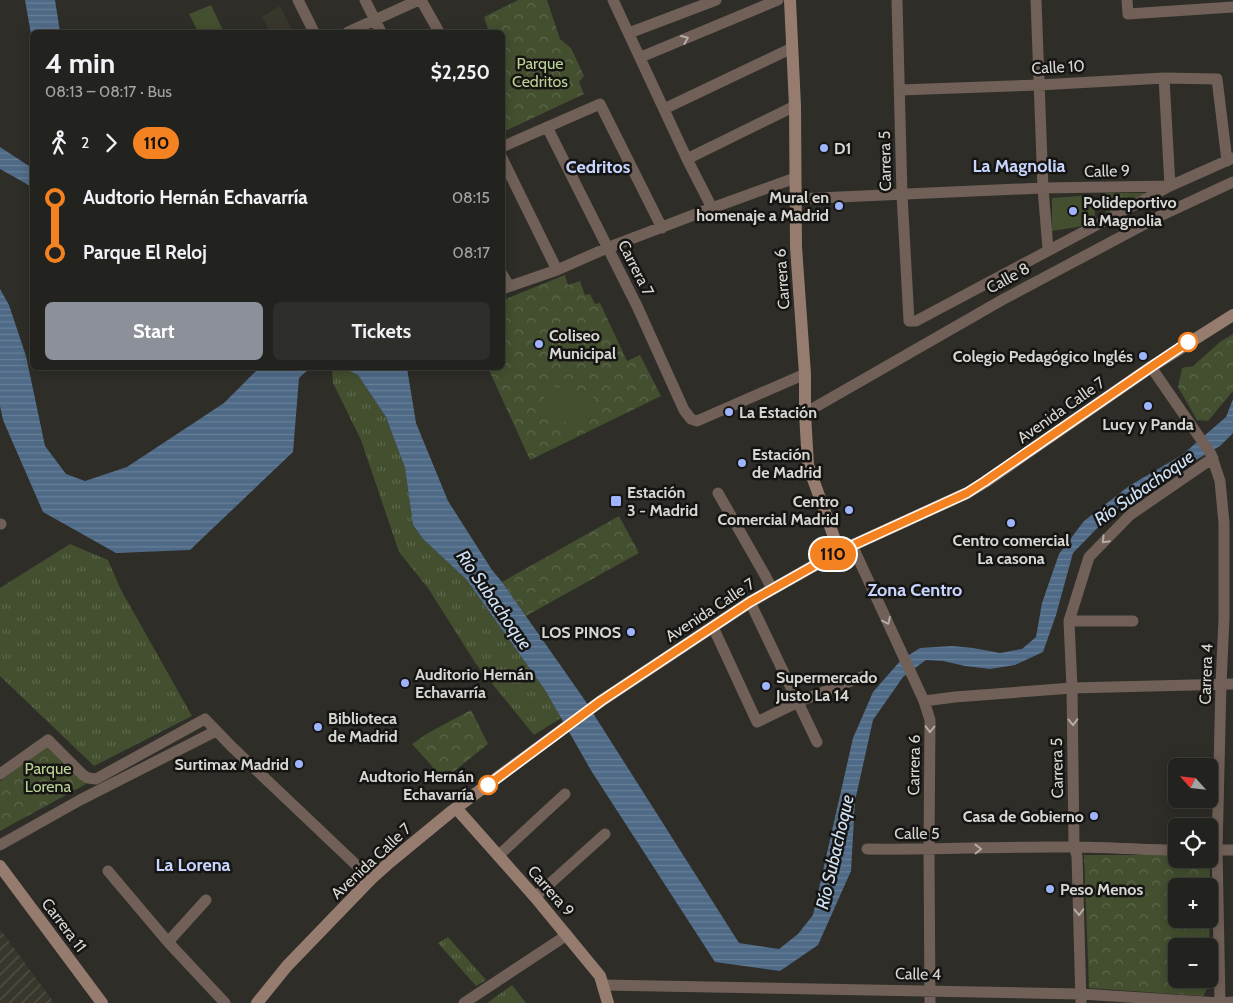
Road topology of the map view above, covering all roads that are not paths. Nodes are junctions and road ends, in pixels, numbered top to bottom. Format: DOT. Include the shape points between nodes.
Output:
graph roads {
  1 [pos="298,0"];
  2 [pos="365,0"];
  3 [pos="420,0"];
  4 [pos="613,0"];
  5 [pos="716,0"];
  6 [pos="778,0"];
  7 [pos="790,0"];
  8 [pos="897,0"];
  9 [pos="1036,0"];
  10 [pos="1128,0"];
  11 [pos="1181,5"];
  12 [pos="1233,7"];
  13 [pos="374,20"];
  14 [pos="313,30"];
  15 [pos="352,30"];
  16 [pos="380,30"];
  17 [pos="438,30"];
  18 [pos="630,33"];
  19 [pos="792,48"];
  20 [pos="640,57"];
  21 [pos="1164,78"];
  22 [pos="1039,85"];
  23 [pos="900,90"];
  24 [pos="795,106"];
  25 [pos="664,109"];
  26 [pos="547,127"];
  27 [pos="505,146"];
  28 [pos="687,159"];
  29 [pos="1230,160"];
  30 [pos="505,164"];
  31 [pos="795,178"];
  32 [pos="1233,182"];
  33 [pos="1170,186"];
  34 [pos="1043,188"];
  35 [pos="902,195"];
  36 [pos="795,199"];
  37 [pos="712,208"];
  38 [pos="662,228"];
  39 [pos="607,248"];
  40 [pos="1048,250"];
  41 [pos="557,270"];
  42 [pos="506,288"];
  43 [pos="1233,315"];
  44 [pos="1151,367"];
  45 [pos="805,374"];
  46 [pos="805,412"];
  47 [pos="1212,456"];
  48 [pos="1220,482"];
  49 [pos="1233,482"];
  50 [pos="718,494"];
  51 [pos="852,545"];
  52 [pos="838,552"];
  53 [pos="772,589"];
  54 [pos="750,602"];
  55 [pos="1229,619"];
  56 [pos="1069,621"];
  57 [pos="1133,621"];
  58 [pos="713,627"];
  59 [pos="864,676"];
  60 [pos="1221,684"];
  61 [pos="1233,684"];
  62 [pos="1072,688"];
  63 [pos="924,701"];
  64 [pos="798,702"];
  65 [pos="216,731"];
  66 [pos="817,742"];
  67 [pos="0,774"];
  68 [pos="565,794"];
  69 [pos="456,808"];
  70 [pos="1215,818"];
  71 [pos="605,834"];
  72 [pos="0,845"];
  73 [pos="1074,846"];
  74 [pos="867,849"];
  75 [pos="929,850"];
  76 [pos="1168,850"];
  77 [pos="1218,850"];
  78 [pos="1233,850"];
  79 [pos="498,856"];
  80 [pos="0,866"];
  81 [pos="1214,868"];
  82 [pos="108,871"];
  83 [pos="371,879"];
  84 [pos="535,897"];
  85 [pos="206,900"];
  86 [pos="567,935"];
  87 [pos="168,942"];
  88 [pos="603,985"];
  89 [pos="930,991"];
  90 [pos="1081,998"];
  91 [pos="1233,1002"];
  92 [pos="102,1003"];
  93 [pos="225,1003"];
  94 [pos="257,1003"];
  95 [pos="464,1003"];
  96 [pos="608,1003"];
  97 [pos="930,1003"];
  98 [pos="1220,1003"];
  1 -- 14 [label="street"];
  2 -- 13 [label="street"];
  3 -- 13 [label="street"];
  3 -- 17 [label="street"];
  4 -- 18 [label="street"];
  5 -- 18 [label="street"];
  20 -- 6 [label="street, one-way"];
  7 -- 19 [label="main road, Carrera 6"];
  8 -- 23 [label="street, Carrera 5"];
  9 -- 22 [label="street"];
  10 -- 11 [label="street" via="1128,14"];
  11 -- 12 [label="street"];
  13 -- 15 [label="street"];
  13 -- 16 [label="street"];
  18 -- 20 [label="street"];
  19 -- 24 [label="main road, Carrera 6"];
  19 -- 25 [label="street"];
  20 -- 25 [label="street"];
  21 -- 22 [label="street, Calle 10"];
  21 -- 29 [label="street, Calle 10" via="1217,79"];
  21 -- 33 [label="street"];
  22 -- 23 [label="street, Calle 10"];
  22 -- 34 [label="street"];
  23 -- 35 [label="street, Carrera 5"];
  24 -- 28 [label="street"];
  24 -- 31 [label="main road, Carrera 6"];
  25 -- 28 [label="street"];
  26 -- 27 [label="street"];
  26 -- 38 [label="street" via="600,104"];
  26 -- 39 [label="street, Carrera 7"];
  28 -- 37 [label="street"];
  29 -- 33 [label="street, Calle 9"];
  30 -- 41 [label="street"];
  31 -- 36 [label="main road, Carrera 6"];
  31 -- 37 [label="street"];
  32 -- 46 [label="street, Calle 8" via="1160,216 1002,300"];
  33 -- 34 [label="street, Calle 9"];
  33 -- 40 [label="street"];
  34 -- 35 [label="street, Calle 9"];
  34 -- 40 [label="street"];
  35 -- 36 [label="street, Calle 9"];
  35 -- 40 [label="street, Carrera 5" via="909,321 916,321"];
  36 -- 45 [label="main road, Carrera 6"];
  37 -- 38 [label="street"];
  38 -- 39 [label="street"];
  39 -- 41 [label="street"];
  39 -- 45 [label="street, Carrera 7" via="691,419 697,421"];
  41 -- 42 [label="street"];
  43 -- 44 [label="main road, Avenida Calle 7"];
  44 -- 47 [label="street, Carrera 4"];
  44 -- 51 [label="main road, Avenida Calle 7" via="967,493"];
  45 -- 46 [label="main road, Carrera 6"];
  46 -- 52 [label="main road, Carrera 6" via="808,465"];
  47 -- 48 [label="street, Carrera 4"];
  47 -- 56 [label="street, Carrera 5, one-way" via="1130,515 1089,557"];
  48 -- 49 [label="street"];
  48 -- 55 [label="street, Carrera 4"];
  50 -- 53 [label="street"];
  51 -- 52 [label="main road, Avenida Calle 7"];
  51 -- 63 [label="street, Carrera 6, one-way"];
  52 -- 53 [label="main road, Avenida Calle 7"];
  53 -- 54 [label="main road, Avenida Calle 7"];
  54 -- 58 [label="main road, Avenida Calle 7"];
  54 -- 64 [label="street"];
  55 -- 60 [label="street, Carrera 4"];
  56 -- 57 [label="street"];
  56 -- 62 [label="street, Carrera 5"];
  58 -- 64 [label="street" via="757,722"];
  58 -- 69 [label="main road, Avenida Calle 7" via="601,701"];
  59 -- 64 [label="street"];
  60 -- 61 [label="street"];
  60 -- 62 [label="street"];
  60 -- 70 [label="street, Carrera 4"];
  62 -- 63 [label="street"];
  62 -- 73 [label="street, Carrera 5, one-way"];
  63 -- 75 [label="street, Carrera 6, one-way" via="930,720"];
  64 -- 66 [label="street"];
  65 -- 67 [label="street" via="205,719 96,779 83,775 48,740"];
  65 -- 72 [label="street"];
  65 -- 83 [label="street"];
  68 -- 79 [label="street"];
  69 -- 79 [label="main road, Carrera 9"];
  69 -- 83 [label="main road, Avenida Calle 7"];
  71 -- 84 [label="street"];
  75 -- 73 [label="street, Calle 5, one-way"];
  73 -- 76 [label="street, Calle 5"];
  73 -- 90 [label="street, Carrera 5, one-way" via="1077,856"];
  74 -- 75 [label="street, Calle 5"];
  75 -- 89 [label="street, Carrera 6"];
  77 -- 78 [label="street"];
  79 -- 84 [label="main road, Carrera 9"];
  80 -- 92 [label="main road, Carrera 11"];
  81 -- 98 [label="street, Carrera 4"];
  82 -- 87 [label="street"];
  83 -- 94 [label="main road, Avenida Calle 7" via="287,966"];
  84 -- 86 [label="main road, Carrera 9"];
  85 -- 87 [label="street"];
  86 -- 88 [label="main road, Carrera 9" via="600,976"];
  86 -- 95 [label="street"];
  87 -- 93 [label="street"];
  88 -- 89 [label="street, Calle 4"];
  88 -- 96 [label="main road, Carrera 9"];
  89 -- 90 [label="street, Calle 4"];
  89 -- 97 [label="street, Carrera 6"];
  90 -- 98 [label="street, Calle 4"];
  91 -- 98 [label="street, Calle 4"];
}
